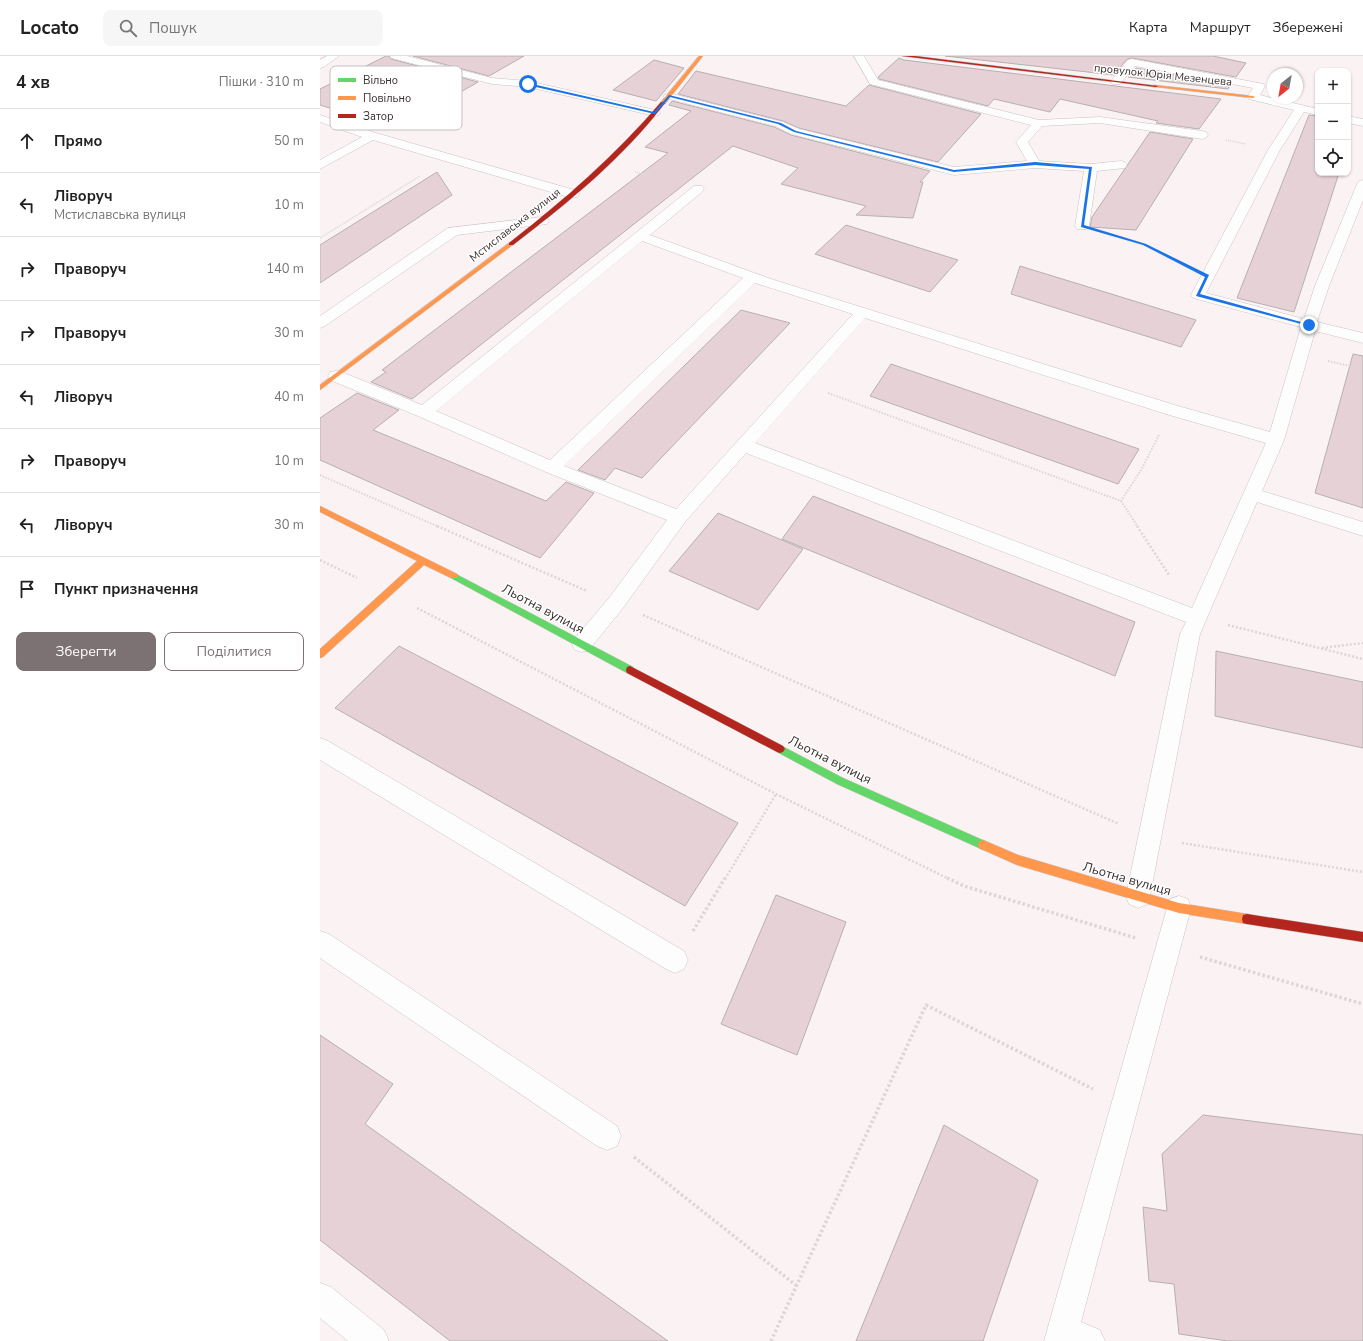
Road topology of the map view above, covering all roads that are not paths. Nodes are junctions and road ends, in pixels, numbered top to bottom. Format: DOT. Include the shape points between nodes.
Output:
graph roads {
  1 [pos="334,56"];
  2 [pos="395,56"];
  3 [pos="702,56"];
  4 [pos="860,56"];
  5 [pos="904,56"];
  6 [pos="933,58"];
  7 [pos="320,65"];
  8 [pos="434,66"];
  9 [pos="462,73"];
  10 [pos="1116,82"];
  11 [pos="669,96"];
  12 [pos="1253,97"];
  13 [pos="1301,108"];
  14 [pos="1315,111"];
  15 [pos="655,113"];
  16 [pos="320,118"];
  17 [pos="1351,120"];
  18 [pos="330,121"];
  19 [pos="1363,123"];
  20 [pos="1039,124"];
  21 [pos="355,130"];
  22 [pos="1202,135"];
  23 [pos="372,136"];
  24 [pos="1035,164"];
  25 [pos="320,165"];
  26 [pos="1121,165"];
  27 [pos="1091,168"];
  28 [pos="1363,184"];
  29 [pos="698,189"];
  30 [pos="573,194"];
  31 [pos="542,221"];
  32 [pos="1082,226"];
  33 [pos="640,236"];
  34 [pos="754,277"];
  35 [pos="863,312"];
  36 [pos="320,323"];
  37 [pos="1309,325"];
  38 [pos="1363,338"];
  39 [pos="336,376"];
  40 [pos="320,388"];
  41 [pos="424,412"];
  42 [pos="1276,440"];
  43 [pos="744,446"];
  44 [pos="552,468"];
  45 [pos="1252,494"];
  46 [pos="320,509"];
  47 [pos="679,517"];
  48 [pos="1363,529"];
  49 [pos="424,560"];
  50 [pos="1197,618"];
  51 [pos="582,644"];
  52 [pos="320,654"];
  53 [pos="320,748"];
  54 [pos="1138,896"];
  55 [pos="1179,908"];
  56 [pos="1363,938"];
  57 [pos="320,943"];
  58 [pos="675,960"];
  59 [pos="607,1136"];
  60 [pos="320,1298"];
  61 [pos="1071,1338"];
  62 [pos="373,1341"];
  1 -- 7 [label="lane"];
  2 -- 8 [label="lane"];
  3 -- 11 [label="street, Мстиславська вулиця"];
  4 -- 20 [label="lane" via="874,82"];
  5 -- 6 [label="street, провулок Юрія Мезенцева"];
  6 -- 10 [label="street, провулок Юрія Мезенцева"];
  9 -- 15 [label="lane" via="492,81 528,84"];
  10 -- 12 [label="street, провулок Юрія Мезенцева"];
  10 -- 12 [label="lane" via="1132,62 1260,86"];
  11 -- 15 [label="street, Мстиславська вулиця"];
  11 -- 24 [label="lane" via="780,124 795,132 954,171"];
  12 -- 13 [label="lane"];
  13 -- 14 [label="lane"];
  13 -- 37 [label="lane" via="1274,150 1198,295"];
  15 -- 30 [label="street, Мстиславська вулиця" via="639,132"];
  16 -- 18 [label="lane"];
  17 -- 19 [label="lane"];
  20 -- 22 [label="lane" via="1100,120"];
  20 -- 24 [label="lane" via="1022,142"];
  21 -- 23 [label="lane"];
  23 -- 25 [label="lane"];
  23 -- 30 [label="lane"];
  24 -- 27 [label="lane"];
  26 -- 27 [label="lane"];
  27 -- 32 [label="lane"];
  28 -- 37 [label="lane"];
  29 -- 33 [label="lane"];
  30 -- 31 [label="street, Мстиславська вулиця"];
  31 -- 36 [label="lane" via="453,231"];
  31 -- 39 [label="street, Мстиславська вулиця"];
  33 -- 34 [label="lane"];
  33 -- 41 [label="lane"];
  34 -- 35 [label="lane"];
  34 -- 44 [label="lane"];
  35 -- 42 [label="lane" via="1172,410"];
  35 -- 43 [label="lane"];
  37 -- 38 [label="lane"];
  37 -- 42 [label="lane"];
  39 -- 40 [label="street, Мстиславська вулиця"];
  39 -- 41 [label="lane"];
  41 -- 44 [label="lane"];
  42 -- 45 [label="lane"];
  43 -- 47 [label="lane"];
  43 -- 50 [label="lane"];
  44 -- 47 [label="lane"];
  45 -- 48 [label="lane"];
  45 -- 50 [label="lane"];
  46 -- 49 [label="street, Льотна вулиця"];
  47 -- 51 [label="lane" via="616,603"];
  49 -- 51 [label="street, Льотна вулиця"];
  49 -- 52 [label="street"];
  50 -- 54 [label="lane" via="1190,634"];
  51 -- 54 [label="street, Льотна вулиця" via="840,781 1017,860"];
  53 -- 58 [label="lane"];
  54 -- 55 [label="street, Льотна вулиця"];
  55 -- 56 [label="street, Льотна вулиця"];
  55 -- 61 [label="lane" via="1125,1105"];
  57 -- 59 [label="lane"];
  60 -- 62 [label="lane"];
}
